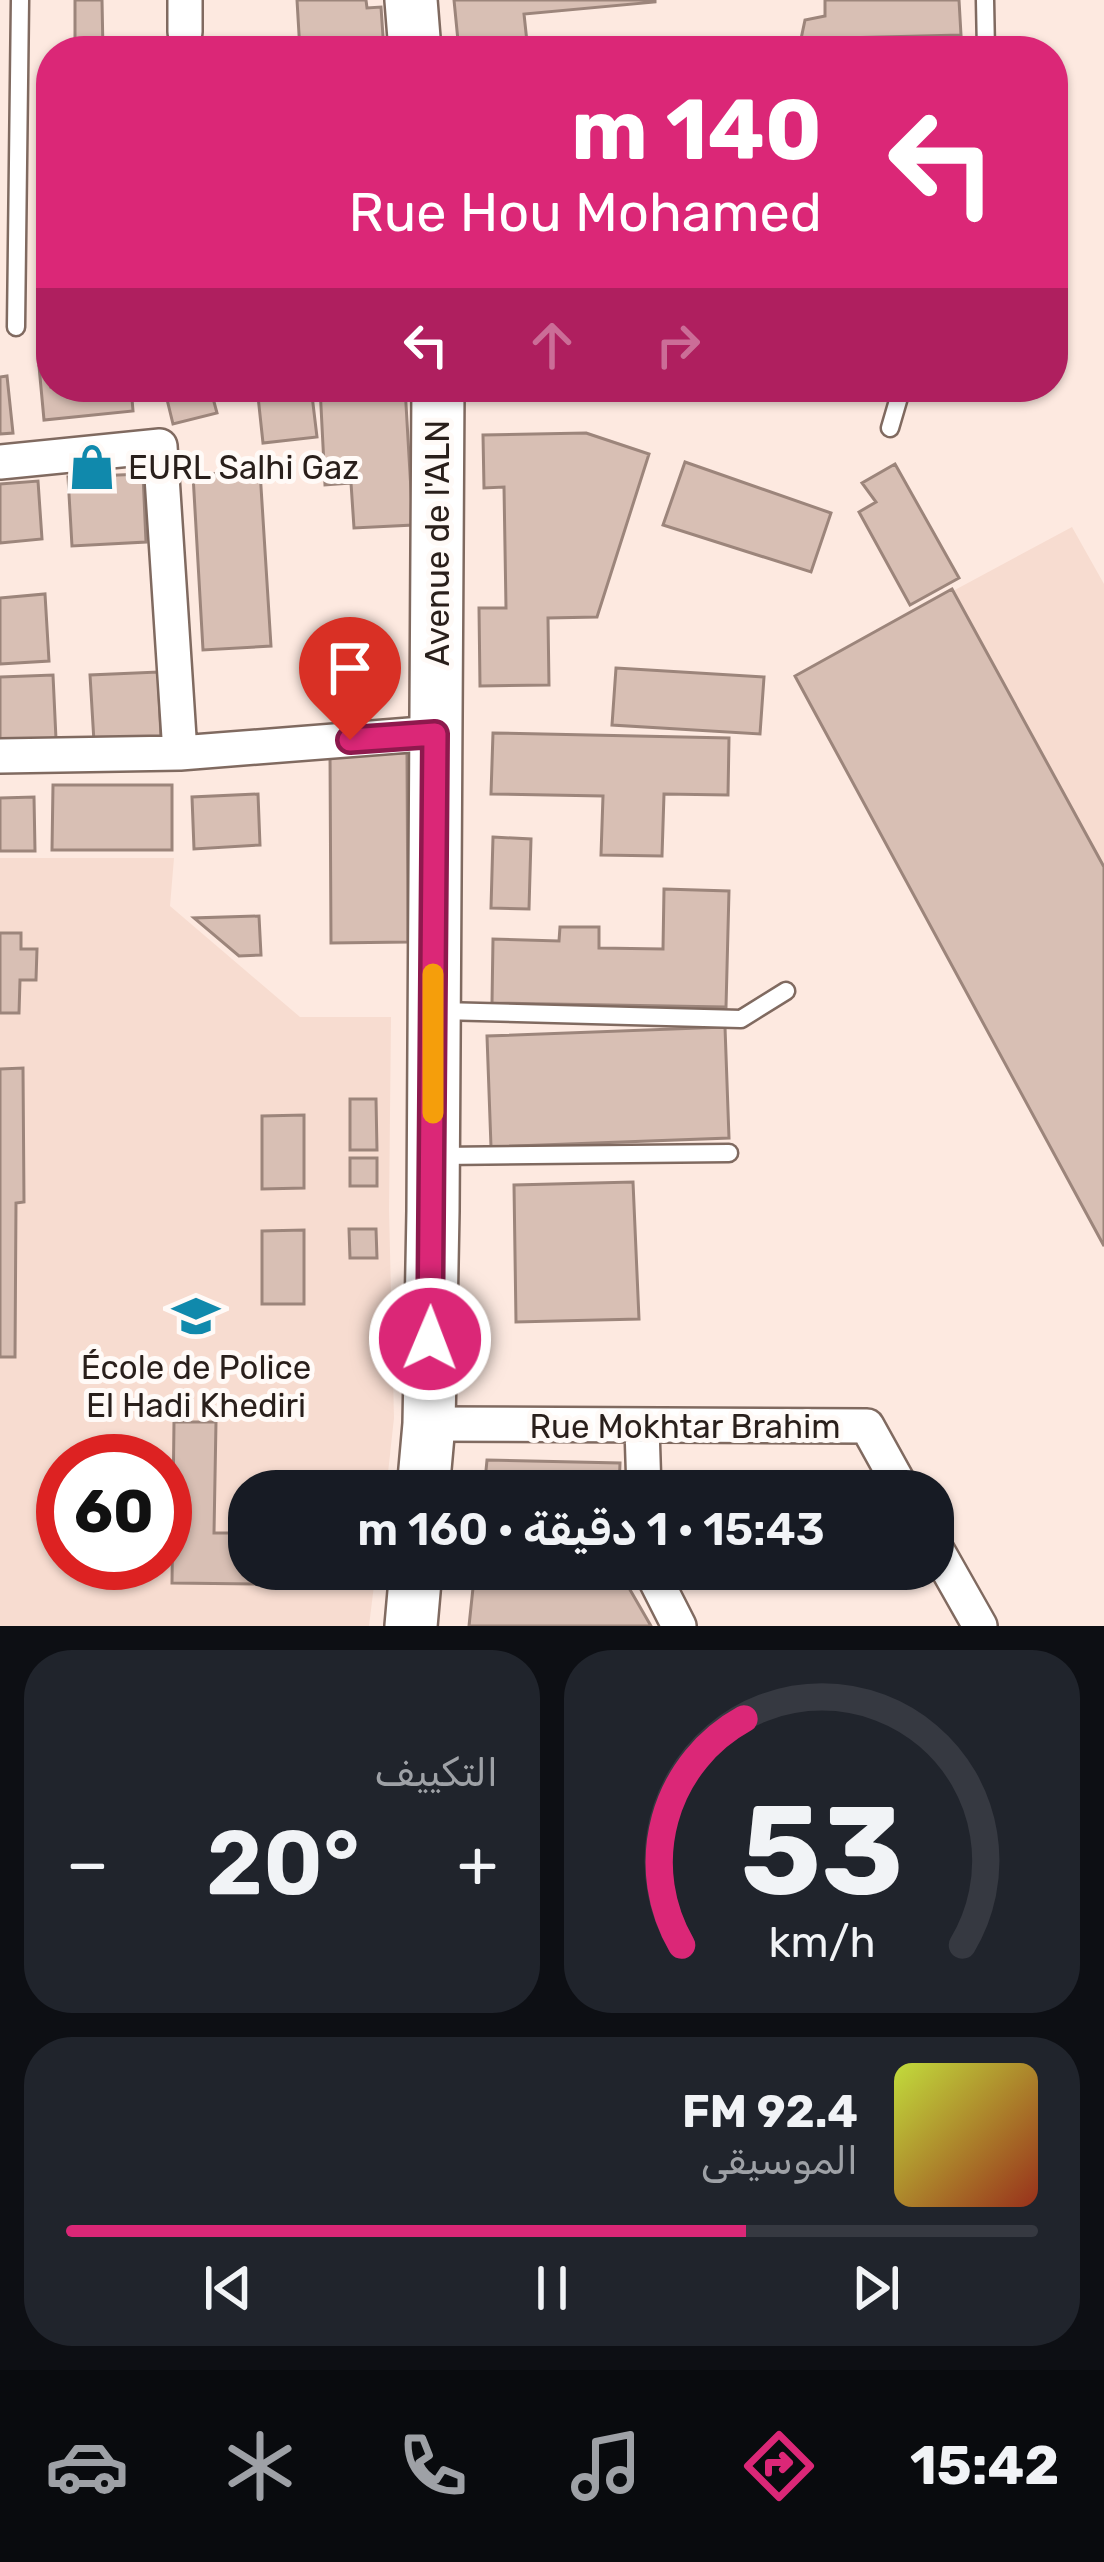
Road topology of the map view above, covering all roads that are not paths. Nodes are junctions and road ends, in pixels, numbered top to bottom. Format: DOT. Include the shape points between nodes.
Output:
graph roads {
  1 [pos="20,0"];
  2 [pos="411,0"];
  3 [pos="985,0"];
  4 [pos="415,36"];
  5 [pos="986,36"];
  6 [pos="16,327"];
  7 [pos="438,402"];
  8 [pos="898,402"];
  9 [pos="890,428"];
  10 [pos="0,462"];
  11 [pos="435,734"];
  12 [pos="180,753"];
  13 [pos="0,756"];
  14 [pos="786,991"];
  15 [pos="433,1011"];
  16 [pos="729,1153"];
  17 [pos="433,1156"];
  18 [pos="429,1424"];
  19 [pos="643,1427"];
  20 [pos="425,1470"];
  21 [pos="644,1470"];
  22 [pos="892,1470"];
  23 [pos="954,1580"];
  24 [pos="414,1590"];
  25 [pos="661,1590"];
  26 [pos="411,1626"];
  27 [pos="679,1626"];
  28 [pos="980,1626"];
  1 -- 6 [label="lane"];
  2 -- 4 [label="main road"];
  3 -- 5 [label="lane"];
  7 -- 11 [label="main road, Avenue de l'ALN"];
  8 -- 9 [label="lane"];
  10 -- 12 [label="street" via="160,446"];
  11 -- 12 [label="street"];
  11 -- 15 [label="main road, Avenue de l'ALN"];
  12 -- 13 [label="street"];
  14 -- 15 [label="lane" via="741,1019"];
  15 -- 17 [label="main road, Avenue de l'ALN"];
  16 -- 17 [label="lane"];
  17 -- 18 [label="main road, Avenue de l'ALN"];
  18 -- 19 [label="street, Rue Mokhtar Brahim"];
  18 -- 20 [label="main road, Avenue de l'ALN"];
  19 -- 21 [label="street"];
  19 -- 22 [label="street, Rue Mokhtar Brahim" via="867,1426"];
  23 -- 28 [label="street"];
  24 -- 26 [label="main road"];
  25 -- 27 [label="street"];
}
